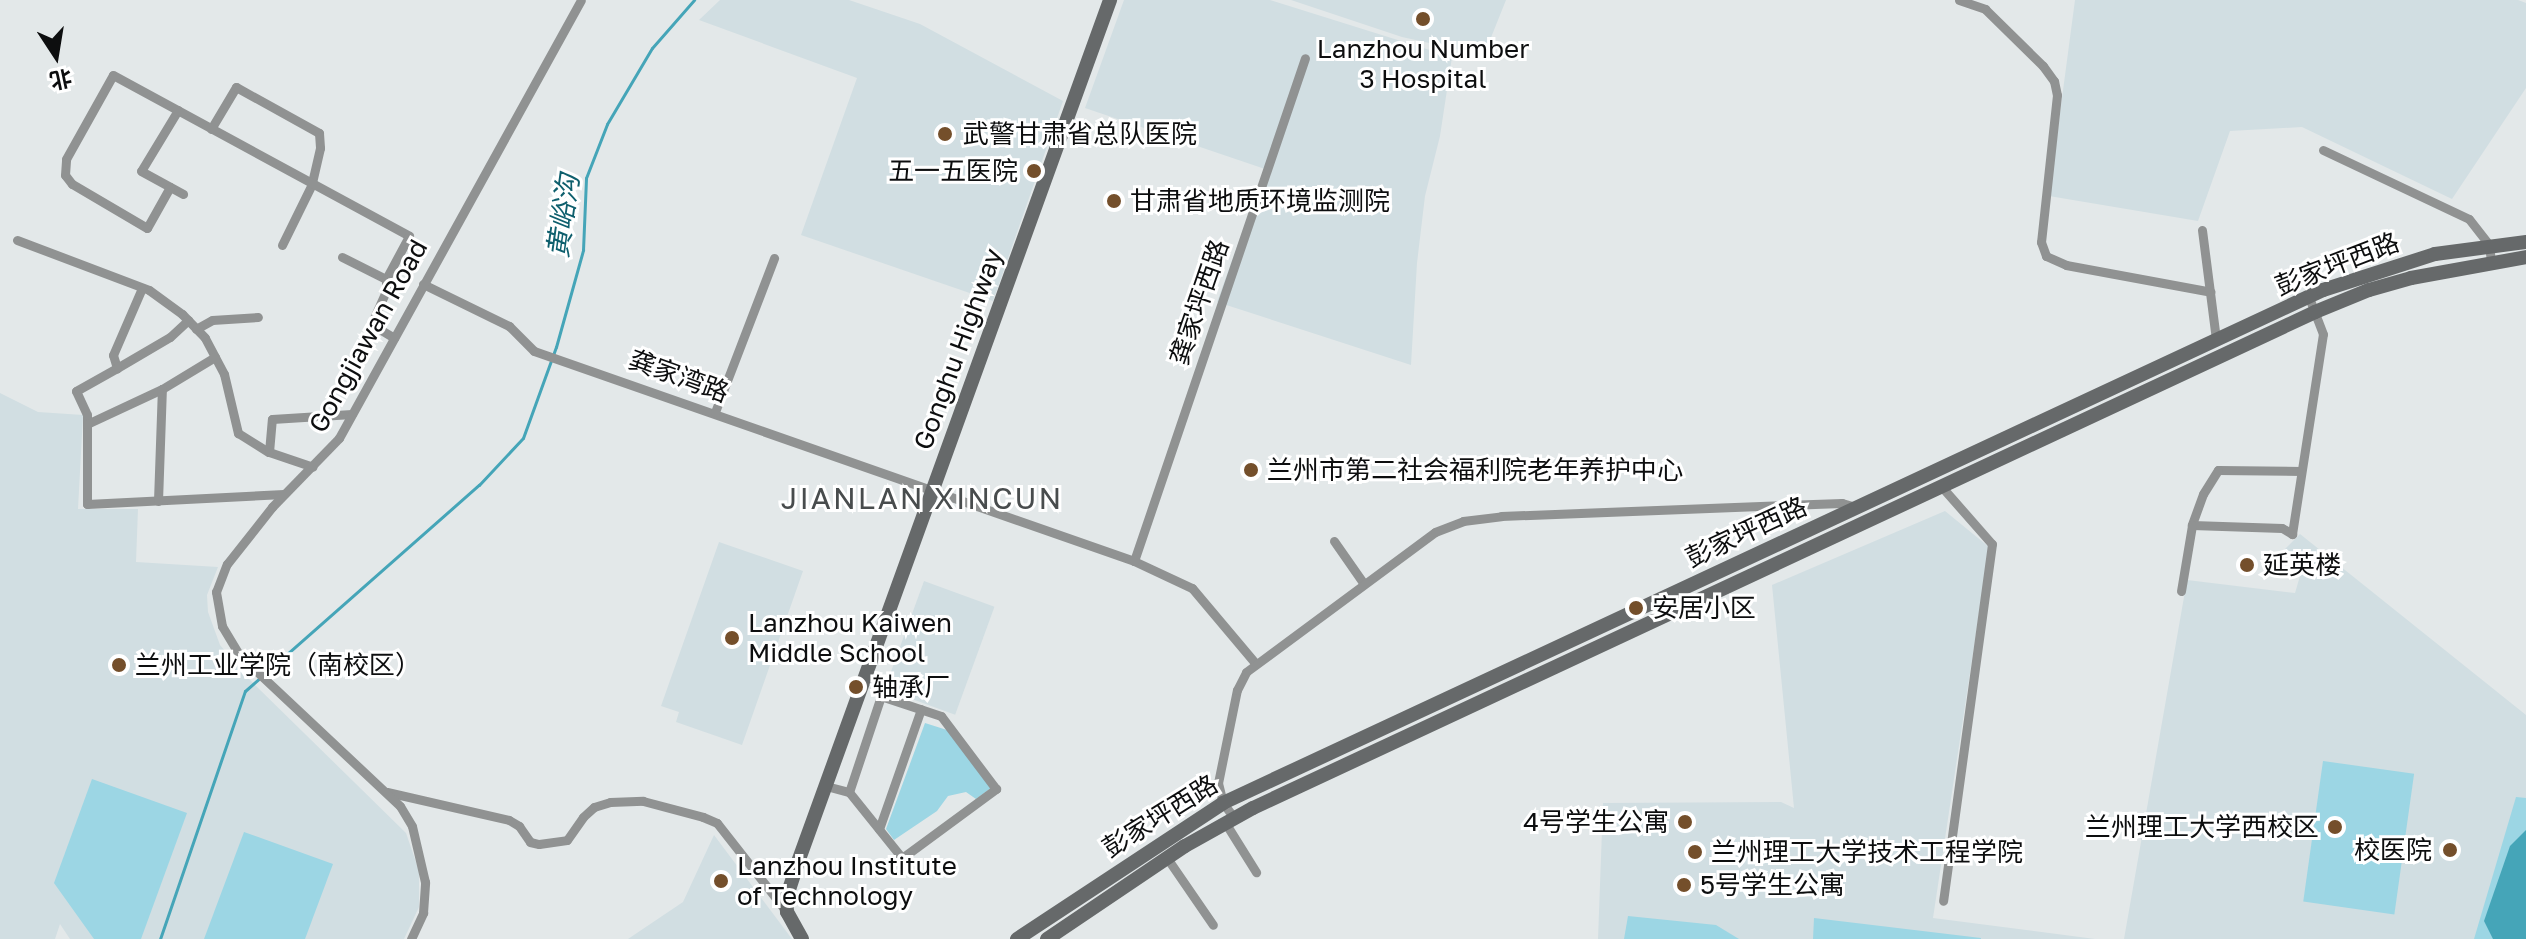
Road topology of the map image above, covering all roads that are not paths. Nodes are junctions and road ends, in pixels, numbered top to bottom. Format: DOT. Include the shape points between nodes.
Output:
graph roads {
  1 [pos="581,0"];
  2 [pos="1110,0"];
  3 [pos="1959,0"];
  4 [pos="1305,58"];
  5 [pos="178,110"];
  6 [pos="211,129"];
  7 [pos="2323,150"];
  8 [pos="312,184"];
  9 [pos="170,187"];
  10 [pos="183,194"];
  11 [pos="2202,230"];
  12 [pos="17,240"];
  13 [pos="2526,242"];
  14 [pos="282,245"];
  15 [pos="2489,245"];
  16 [pos="342,257"];
  17 [pos="2526,257"];
  18 [pos="774,258"];
  19 [pos="2491,262"];
  20 [pos="386,279"];
  21 [pos="423,284"];
  22 [pos="142,288"];
  23 [pos="2211,292"];
  24 [pos="2309,297"];
  25 [pos="2315,312"];
  26 [pos="258,317"];
  27 [pos="188,320"];
  28 [pos="196,329"];
  29 [pos="394,338"];
  30 [pos="2216,340"];
  31 [pos="215,357"];
  32 [pos="117,368"];
  33 [pos="162,389"];
  34 [pos="715,412"];
  35 [pos="352,414"];
  36 [pos="87,424"];
  37 [pos="269,452"];
  38 [pos="313,467"];
  39 [pos="2301,471"];
  40 [pos="1941,486"];
  41 [pos="932,489"];
  42 [pos="284,494"];
  43 [pos="158,501"];
  44 [pos="1855,507"];
  45 [pos="2192,525"];
  46 [pos="1334,541"];
  47 [pos="1134,561"];
  48 [pos="1364,584"];
  49 [pos="2181,591"];
  50 [pos="1256,664"];
  51 [pos="921,709"];
  52 [pos="826,786"];
  53 [pos="383,791"];
  54 [pos="849,792"];
  55 [pos="1223,803"];
  56 [pos="1230,821"];
  57 [pos="879,829"];
  58 [pos="1167,858"];
  59 [pos="1256,872"];
  60 [pos="1943,901"];
  61 [pos="787,912"];
  62 [pos="1213,925"];
  63 [pos="411,939"];
  64 [pos="802,939"];
  65 [pos="1017,939"];
  66 [pos="1047,939"];
  1 -- 21 [label="street, Gongjiawan Road"];
  2 -- 41 [label="main road, Gonghu Highway"];
  3 -- 23 [label="street" via="1985,9 2054,81 2057,95 2041,242 2046,256 2066,265"];
  4 -- 47 [label="street, 龚家坪西路"];
  5 -- 6 [label="street"];
  5 -- 9 [label="street" via="141,171"];
  5 -- 9 [label="street" via="113,75 64,164 72,184 147,228"];
  6 -- 8 [label="street"];
  6 -- 8 [label="street" via="236,87 319,133"];
  7 -- 15 [label="street" via="2469,219"];
  8 -- 14 [label="street"];
  8 -- 20 [label="street" via="409,236"];
  9 -- 10 [label="street"];
  11 -- 23 [label="street"];
  12 -- 22 [label="street"];
  13 -- 15 [label="main road, 彭家坪西路"];
  15 -- 19 [label="street"];
  15 -- 24 [label="main road, 彭家坪西路" via="2423,257"];
  16 -- 20 [label="street"];
  17 -- 19 [label="main road, 彭家坪西路"];
  18 -- 34 [label="street"];
  19 -- 25 [label="main road, 彭家坪西路" via="2387,285"];
  20 -- 29 [label="street" via="371,324"];
  21 -- 29 [label="street, Gongjiawan Road"];
  21 -- 34 [label="street, 龚家湾路" via="509,326 534,351"];
  22 -- 27 [label="street"];
  22 -- 32 [label="street" via="113,355"];
  23 -- 30 [label="street"];
  24 -- 25 [label="street"];
  24 -- 30 [label="main road, 彭家坪西路"];
  25 -- 39 [label="street" via="2323,336"];
  25 -- 40 [label="main road, 彭家坪西路"];
  26 -- 28 [label="street" via="212,320"];
  27 -- 28 [label="street"];
  27 -- 32 [label="street" via="170,337"];
  28 -- 31 [label="street"];
  29 -- 35 [label="street, Gongjiawan Road"];
  30 -- 44 [label="main road, 彭家坪西路"];
  31 -- 33 [label="street"];
  31 -- 37 [label="street" via="238,433"];
  32 -- 36 [label="street" via="76,391"];
  33 -- 36 [label="street"];
  33 -- 43 [label="street"];
  34 -- 41 [label="street, 龚家湾路"];
  35 -- 37 [label="street" via="272,419"];
  35 -- 38 [label="street, Gongjiawan Road"];
  36 -- 43 [label="street" via="87,504"];
  37 -- 38 [label="street"];
  38 -- 42 [label="street, Gongjiawan Road"];
  39 -- 45 [label="street" via="2218,470"];
  39 -- 45 [label="street" via="2292,534 2282,528"];
  40 -- 56 [label="main road, 彭家坪西路"];
  40 -- 60 [label="street" via="1992,544"];
  41 -- 47 [label="street"];
  41 -- 52 [label="main road, Gonghu Highway"];
  42 -- 43 [label="street"];
  42 -- 53 [label="street, Gongjiawan Road" via="227,564 216,592 217,609 229,642 252,668"];
  44 -- 48 [label="street" via="1842,503 1617,510 1463,521 1435,532"];
  44 -- 55 [label="main road, 彭家坪西路"];
  45 -- 49 [label="street"];
  46 -- 48 [label="street"];
  47 -- 50 [label="street" via="1192,588"];
  48 -- 50 [label="street"];
  50 -- 55 [label="street" via="1237,690 1218,783"];
  51 -- 54 [label="street" via="881,696"];
  51 -- 57 [label="street"];
  51 -- 57 [label="street" via="941,716 996,789 902,858"];
  52 -- 54 [label="street"];
  52 -- 61 [label="main road, Gonghu Highway" via="791,884"];
  53 -- 61 [label="street" via="509,820 530,842 539,844 567,840 594,807 613,801 643,801 703,817 717,823"];
  53 -- 63 [label="street, Gongjiawan Road" via="412,826 423,863 423,913"];
  54 -- 57 [label="street"];
  55 -- 56 [label="street"];
  55 -- 65 [label="main road, 彭家坪西路"];
  56 -- 58 [label="main road, 彭家坪西路"];
  56 -- 59 [label="street"];
  58 -- 62 [label="street"];
  58 -- 66 [label="main road, 彭家坪西路"];
  61 -- 64 [label="main road"];
}
